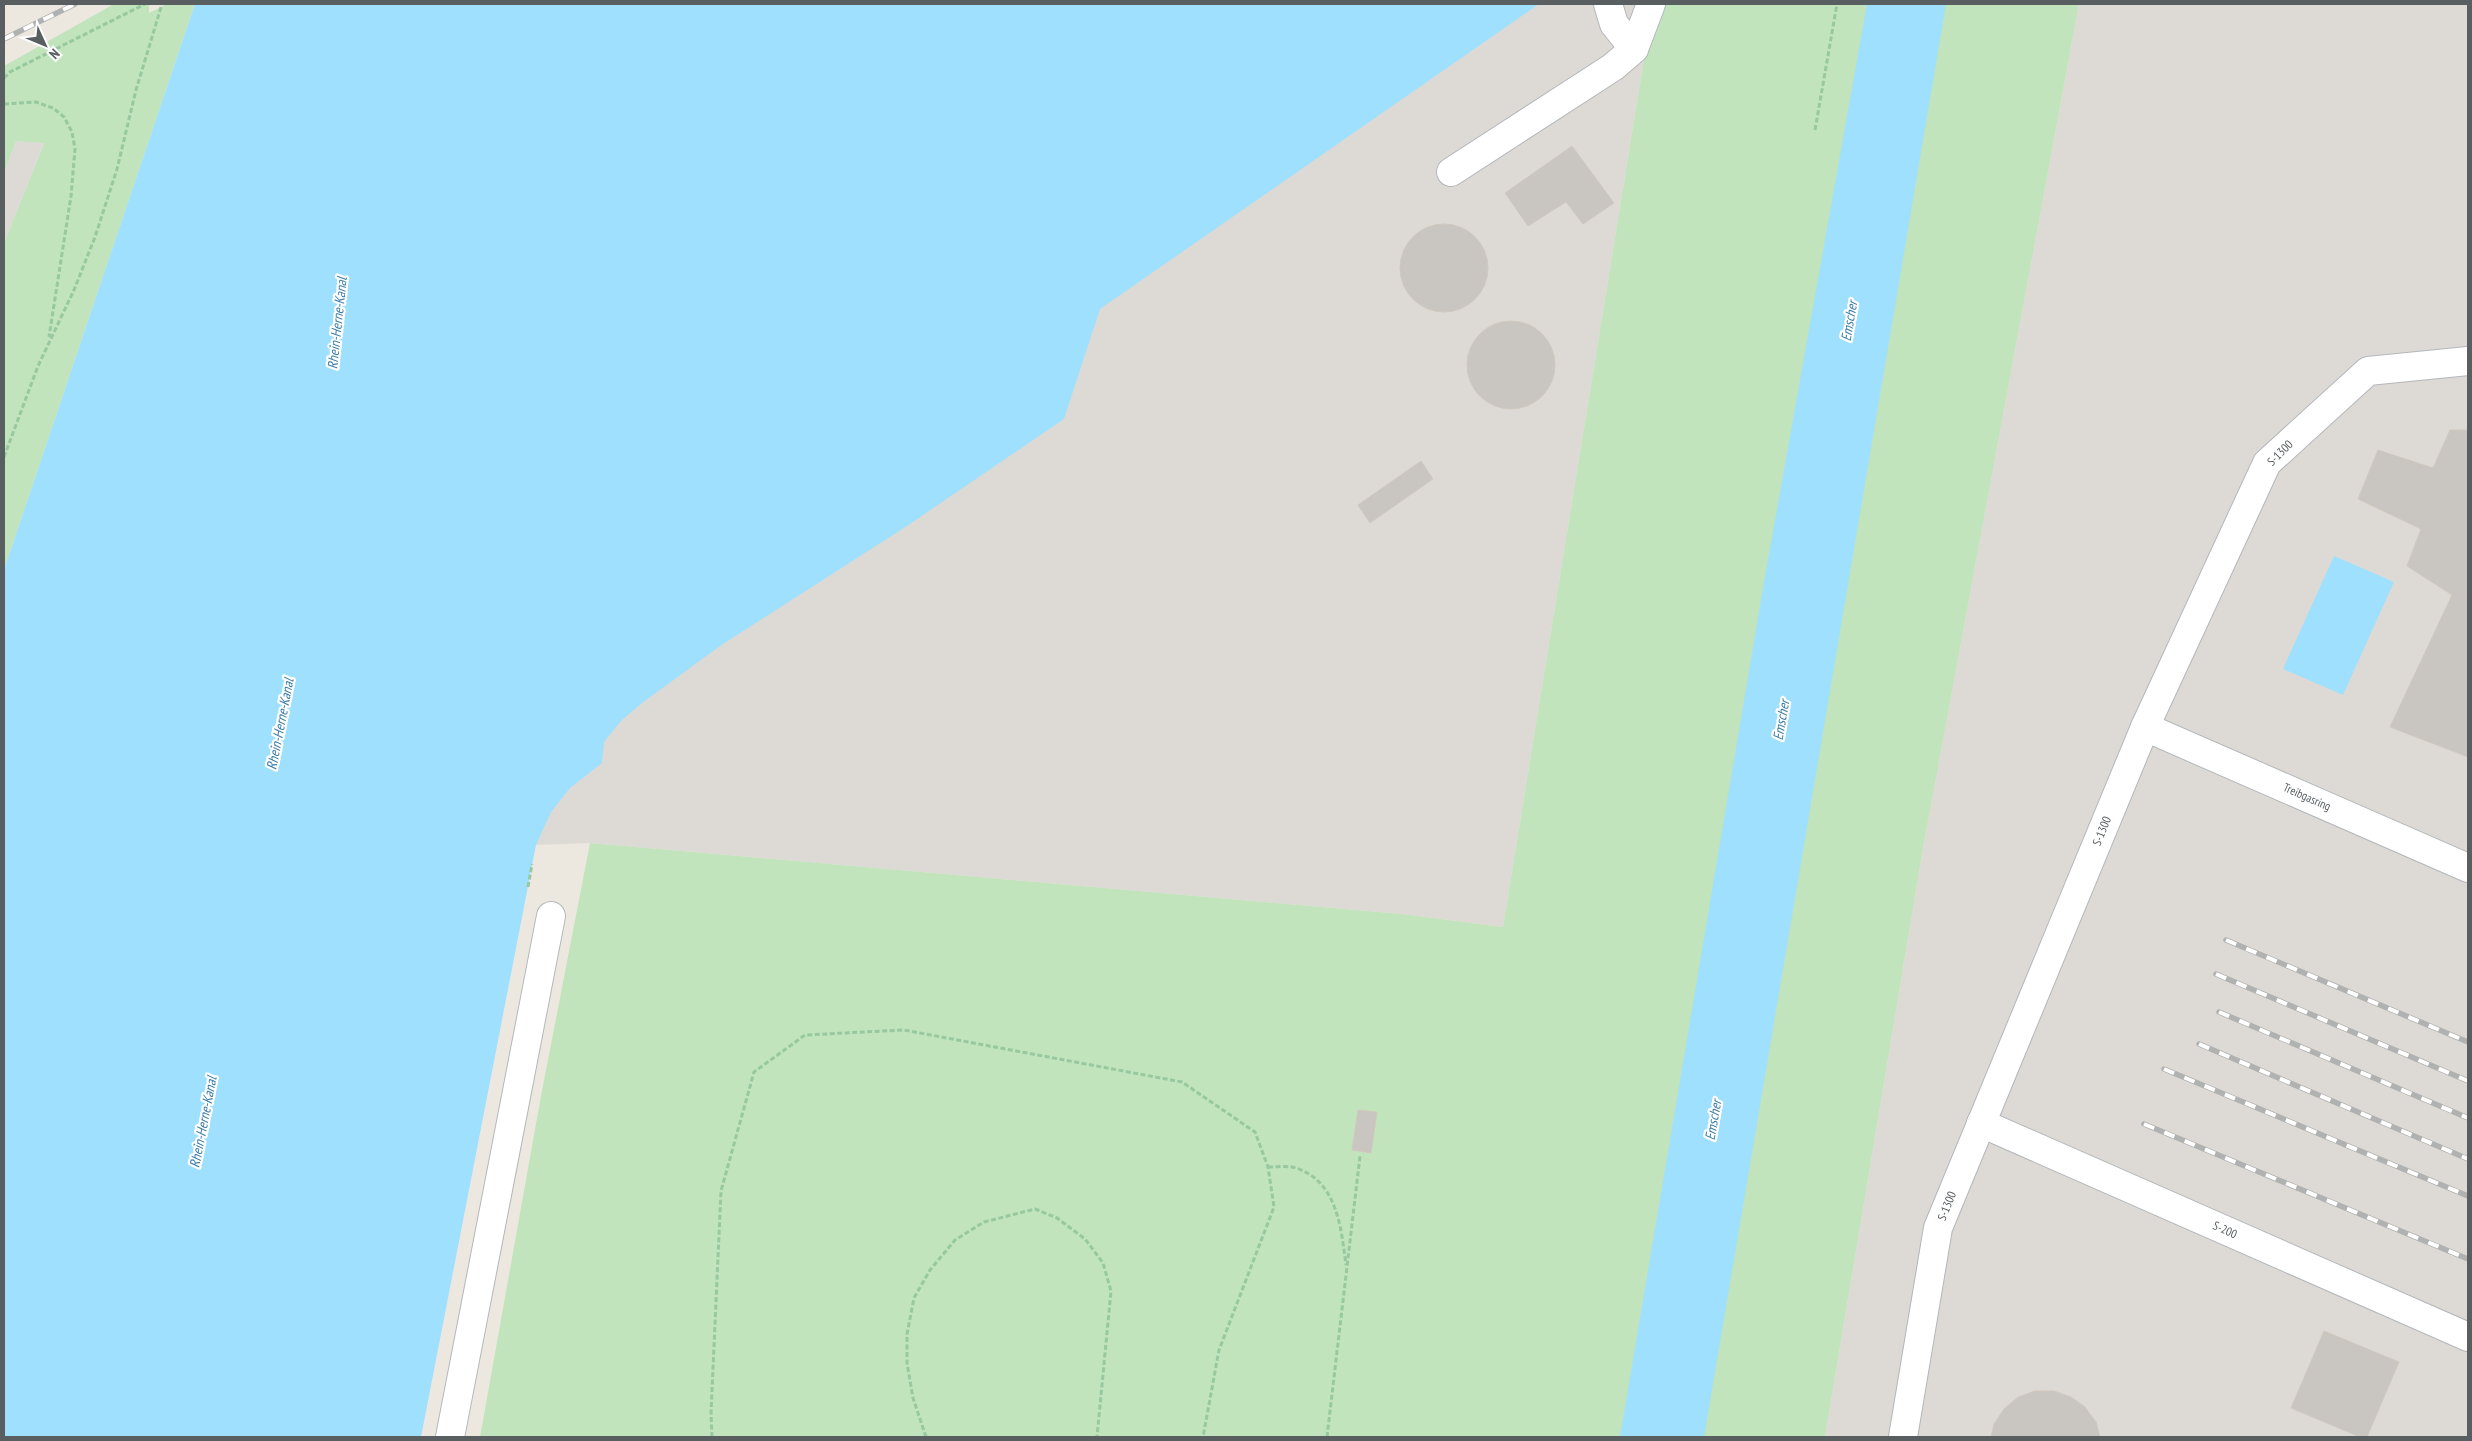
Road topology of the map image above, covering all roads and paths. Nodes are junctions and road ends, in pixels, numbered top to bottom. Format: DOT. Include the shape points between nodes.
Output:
graph roads {
  1 [pos="145,4"];
  2 [pos="162,4"];
  3 [pos="1608,4"];
  4 [pos="1651,4"];
  5 [pos="1837,4"];
  6 [pos="1634,49"];
  7 [pos="4,78"];
  8 [pos="4,104"];
  9 [pos="1815,130"];
  10 [pos="1450,172"];
  11 [pos="48,342"];
  12 [pos="2468,361"];
  13 [pos="4,457"];
  14 [pos="2145,727"];
  15 [pos="2468,868"];
  16 [pos="551,916"];
  17 [pos="1981,1123"];
  18 [pos="1360,1156"];
  19 [pos="1268,1167"];
  20 [pos="1347,1271"];
  21 [pos="2468,1337"];
  22 [pos="450,1437"];
  23 [pos="712,1437"];
  24 [pos="926,1437"];
  25 [pos="1097,1437"];
  26 [pos="1204,1437"];
  27 [pos="1327,1437"];
  28 [pos="1903,1437"];
  1 -- 7 [label="path" via="10,72"];
  2 -- 11 [label="path" via="95,237"];
  3 -- 6 [label="lane" via="1614,24"];
  4 -- 6 [label="lane"];
  5 -- 9 [label="path"];
  6 -- 10 [label="lane" via="1613,67"];
  8 -- 11 [label="path" via="36,102 53,108 64,117 72,132 75,149 71,196"];
  11 -- 13 [label="path"];
  12 -- 14 [label="lane, S-1300" via="2368,371 2267,463"];
  14 -- 15 [label="lane, Treibgasring"];
  14 -- 17 [label="lane, S-1300"];
  16 -- 22 [label="lane"];
  17 -- 21 [label="lane, S-200"];
  17 -- 28 [label="lane, S-1300" via="1938,1228"];
  18 -- 20 [label="path"];
  19 -- 20 [label="path" via="1290,1167 1325,1186 1340,1220"];
  19 -- 23 [label="path" via="1255,1132 1182,1082 904,1030 805,1035 754,1072 721,1191"];
  19 -- 26 [label="path" via="1274,1207 1219,1350"];
  20 -- 27 [label="path"];
  24 -- 25 [label="path" via="913,1398 907,1363 907,1334 914,1298 930,1270 955,1240 984,1222 1035,1209 1058,1218 1085,1239 1103,1262 1111,1292"];
}
